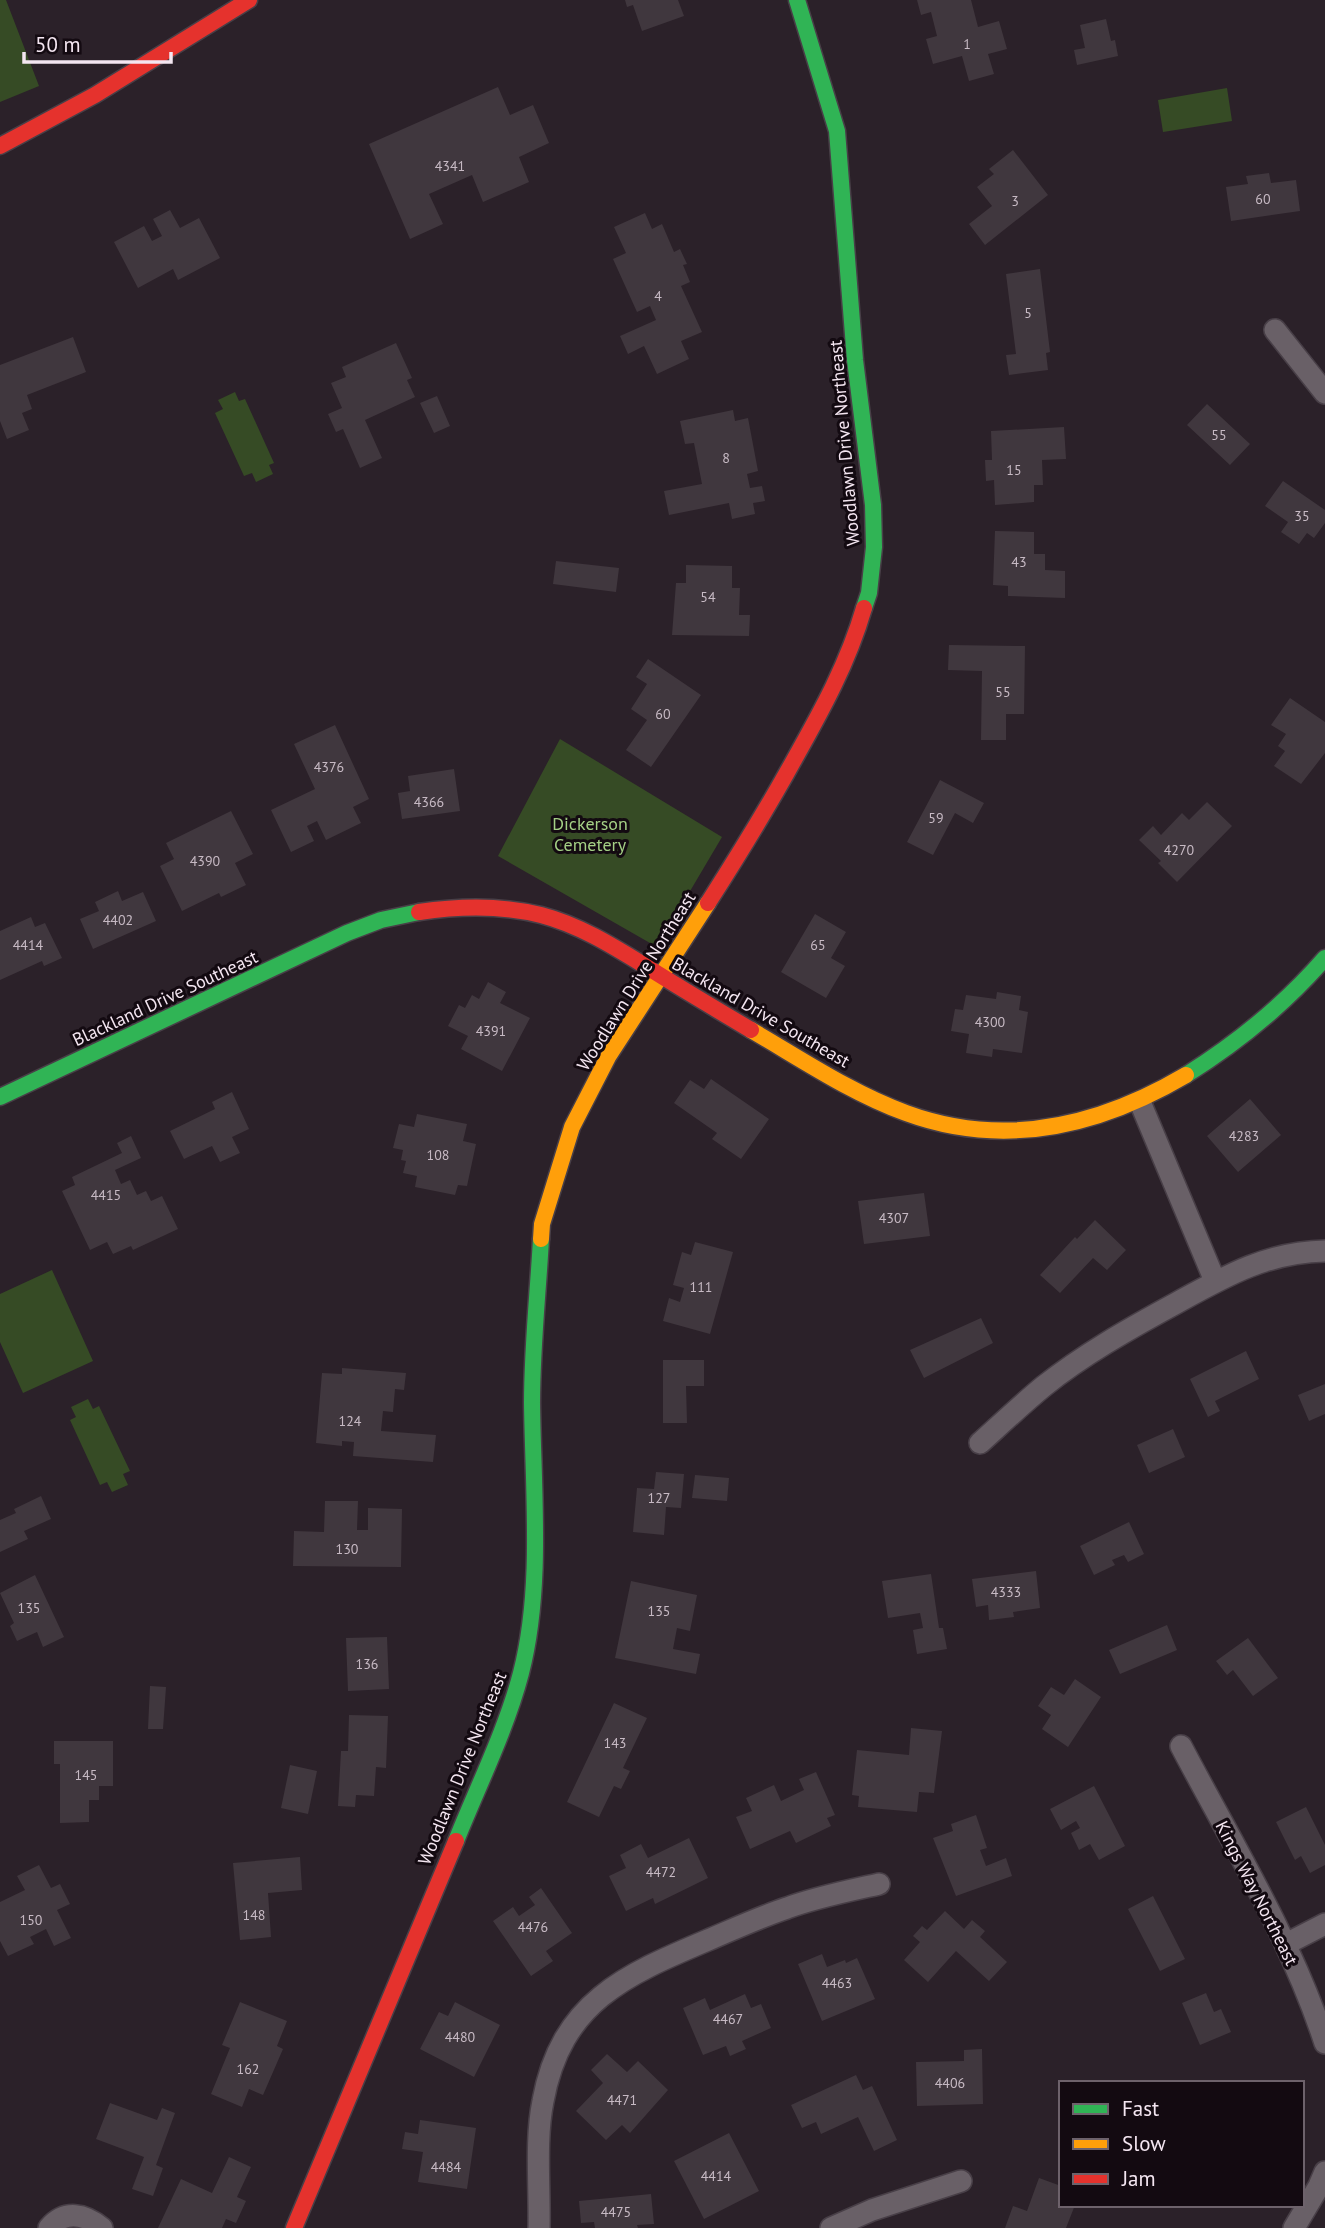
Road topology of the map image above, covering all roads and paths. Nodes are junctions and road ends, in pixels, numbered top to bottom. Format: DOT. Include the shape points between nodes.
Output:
graph roads {
  1 [pos="249,0"];
  2 [pos="797,0"];
  3 [pos="0,146"];
  4 [pos="1275,330"];
  5 [pos="1325,393"];
  6 [pos="1325,958"];
  7 [pos="660,976"];
  8 [pos="0,1097"];
  9 [pos="1140,1102"];
  10 [pos="1325,1251"];
  11 [pos="1215,1281"];
  12 [pos="980,1443"];
  13 [pos="1181,1746"];
  14 [pos="879,1884"];
  15 [pos="1325,1924"];
  16 [pos="1286,1944"];
  17 [pos="1325,2043"];
  18 [pos="1325,2172"];
  19 [pos="961,2181"];
  20 [pos="48,2228"];
  21 [pos="102,2228"];
  22 [pos="294,2228"];
  23 [pos="539,2228"];
  24 [pos="831,2228"];
  25 [pos="1294,2228"];
  1 -- 3 [label="street" via="122,80"];
  2 -- 7 [label="street, Woodlawn Drive Northeast" via="837,131 854,351 873,505 869,593 834,689 750,838"];
  4 -- 5 [label="street"];
  6 -- 9 [label="street, Blackland Drive Southeast" via="1249,1031"];
  7 -- 8 [label="street, Blackland Drive Southeast" via="560,921 476,907 427,910 347,933"];
  7 -- 9 [label="street, Blackland Drive Southeast" via="831,1077 921,1118 981,1130 1023,1132 1076,1124"];
  7 -- 22 [label="street, Woodlawn Drive Northeast" via="608,1057 572,1127 542,1224 532,1398 534,1575 521,1673 498,1739"];
  9 -- 11 [label="street"];
  10 -- 11 [label="street" via="1289,1253"];
  11 -- 12 [label="street" via="1092,1352 1045,1385"];
  13 -- 16 [label="street, Kings Way Northeast"];
  14 -- 23 [label="street" via="752,1921 649,1965 593,2003 566,2037 542,2101"];
  15 -- 16 [label="street"];
  16 -- 17 [label="street, Kings Way Northeast"];
  18 -- 25 [label="street"];
  19 -- 24 [label="street"];
  20 -- 21 [label="street" via="70,2215 88,2217"];
}
